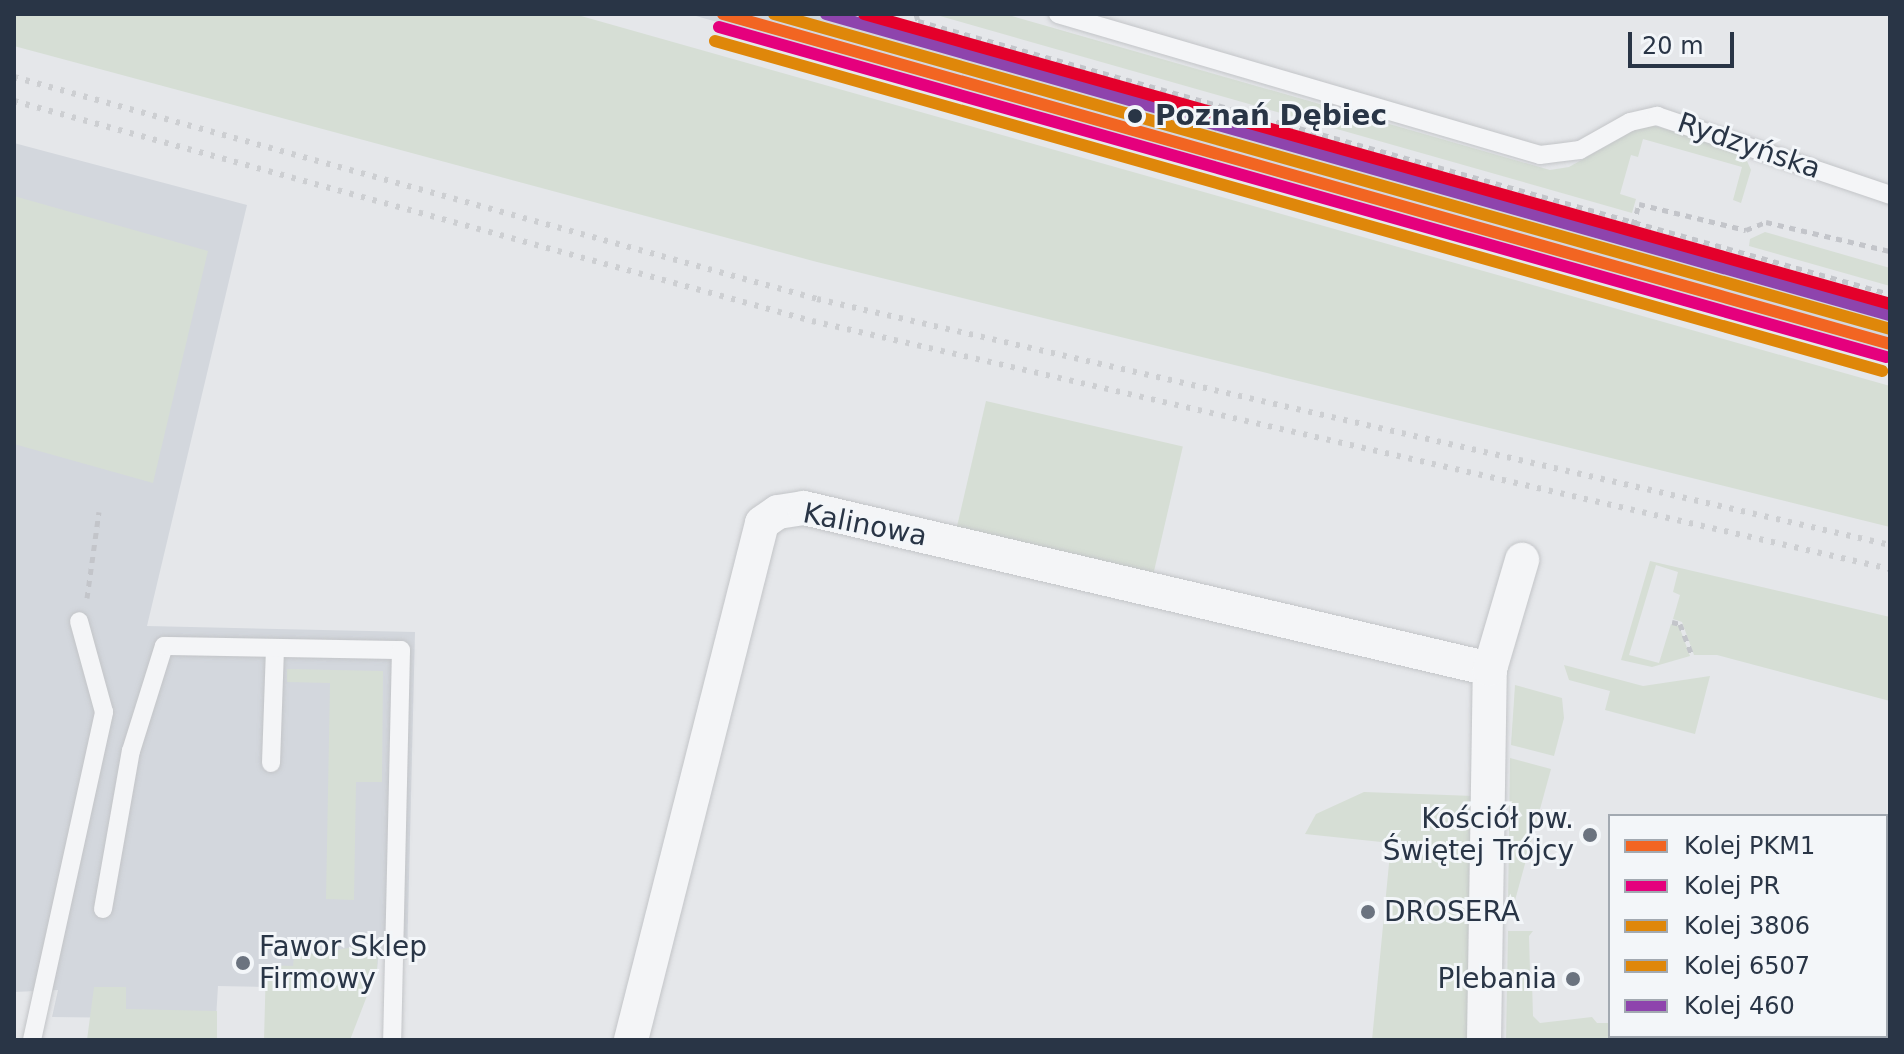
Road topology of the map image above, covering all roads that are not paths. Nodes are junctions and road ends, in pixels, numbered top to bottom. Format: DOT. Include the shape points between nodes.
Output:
graph roads {
  1 [pos="1058,14"];
  2 [pos="1890,195"];
  3 [pos="1522,560"];
  4 [pos="79,621"];
  5 [pos="275,648"];
  6 [pos="1490,669"];
  7 [pos="271,763"];
  8 [pos="103,909"];
  9 [pos="32,1040"];
  10 [pos="392,1040"];
  11 [pos="631,1040"];
  12 [pos="1484,1040"];
  1 -- 2 [label="lane, Rydzyńska" via="1540,155 1580,150 1630,122 1657,116"];
  3 -- 6 [label="street"];
  4 -- 9 [label="lane" via="104,712"];
  5 -- 7 [label="lane"];
  5 -- 8 [label="lane" via="164,646 131,751"];
  5 -- 10 [label="lane" via="401,650"];
  6 -- 11 [label="street, Kalinowa" via="804,508 778,512 762,523"];
  6 -- 12 [label="street"];
}
